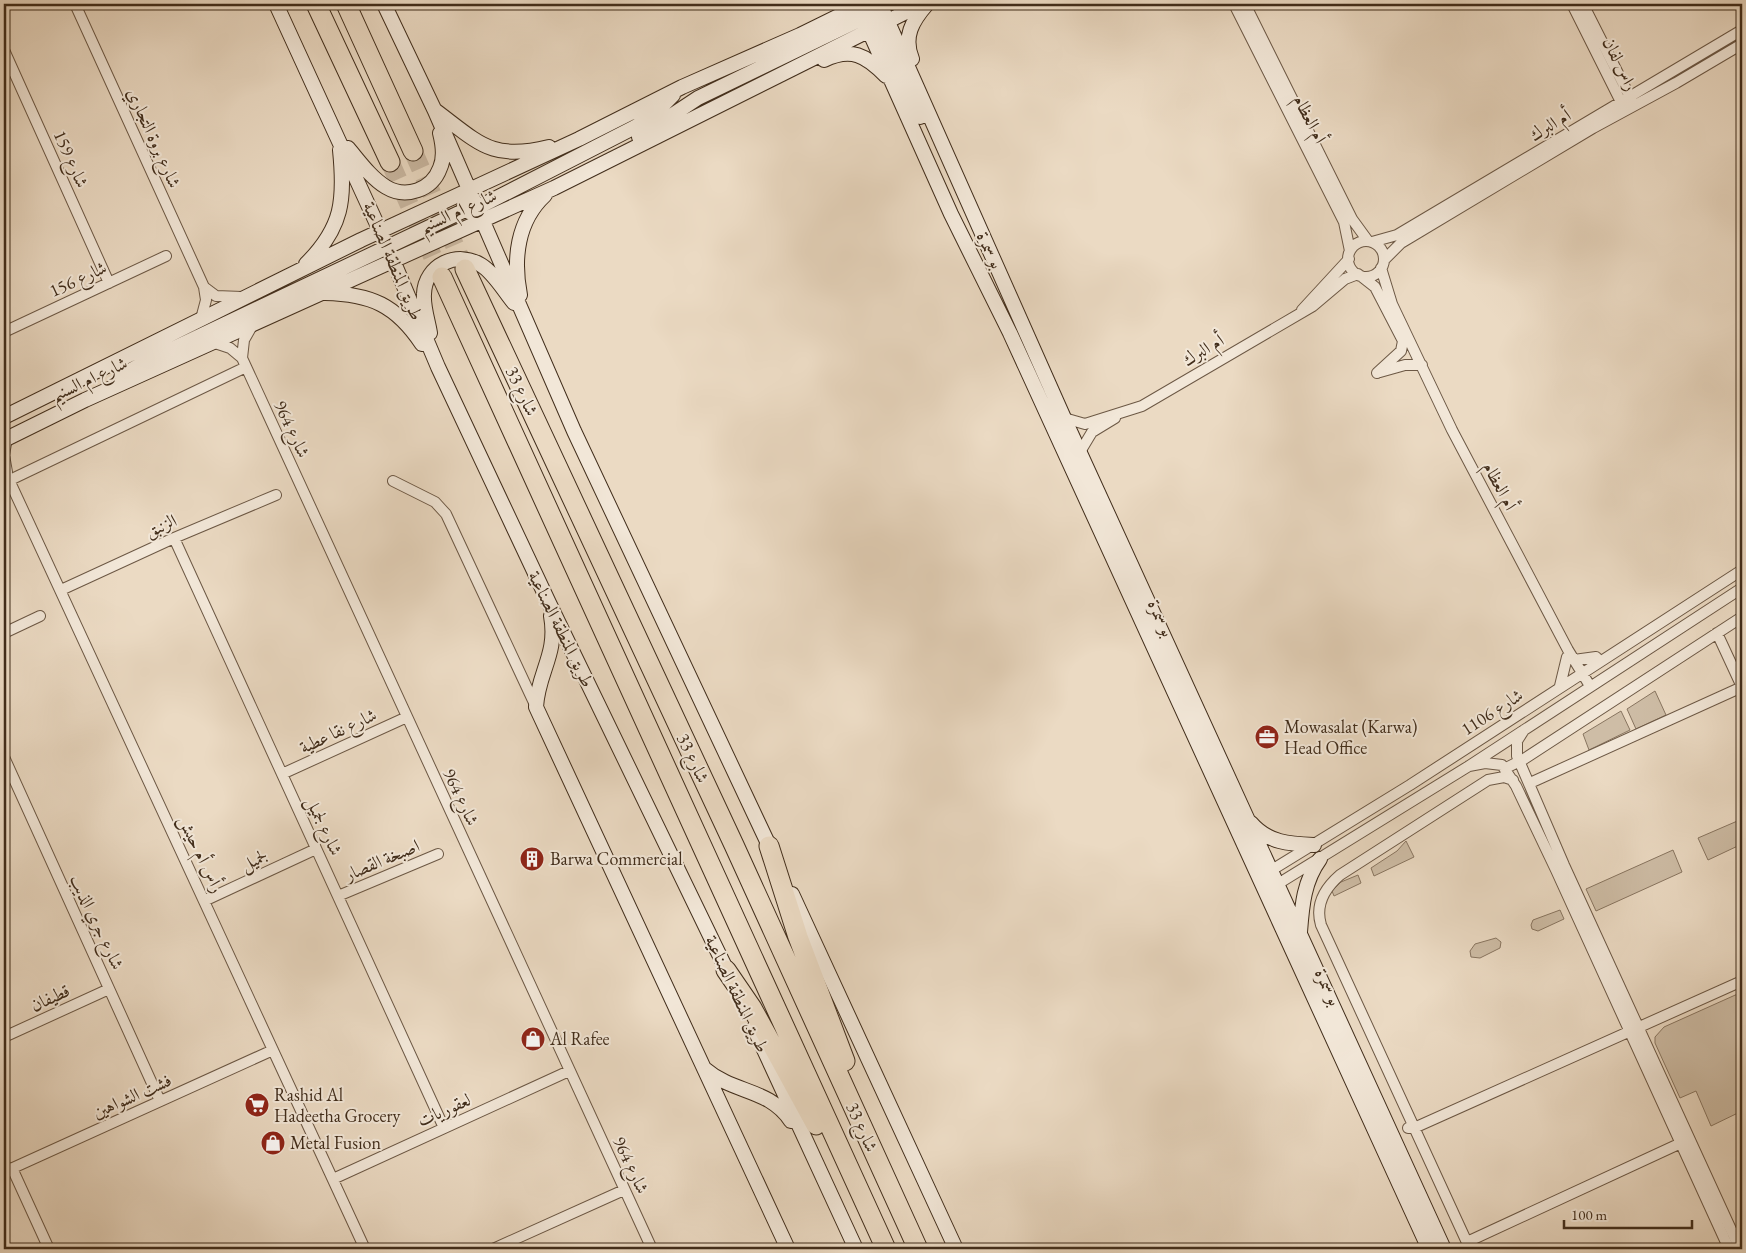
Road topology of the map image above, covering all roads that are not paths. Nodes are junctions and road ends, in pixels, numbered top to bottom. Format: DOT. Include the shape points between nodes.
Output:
graph roads {
  1 [pos="75,4"];
  2 [pos="276,4"];
  3 [pos="316,4"];
  4 [pos="346,4"];
  5 [pos="384,4"];
  6 [pos="836,4"];
  7 [pos="922,4"];
  8 [pos="927,4"];
  9 [pos="1234,4"];
  10 [pos="1245,4"];
  11 [pos="1572,4"];
  12 [pos="1584,4"];
  13 [pos="872,12"];
  14 [pos="1742,30"];
  15 [pos="800,34"];
  16 [pos="1742,44"];
  17 [pos="4,50"];
  18 [pos="890,81"];
  19 [pos="758,85"];
  20 [pos="682,87"];
  21 [pos="1627,104"];
  22 [pos="1292,108"];
  23 [pos="435,111"];
  24 [pos="1591,124"];
  25 [pos="339,139"];
  26 [pos="579,139"];
  27 [pos="413,152"];
  28 [pos="390,162"];
  29 [pos="593,168"];
  30 [pos="955,171"];
  31 [pos="554,188"];
  32 [pos="470,190"];
  33 [pos="480,214"];
  34 [pos="381,231"];
  35 [pos="1370,241"];
  36 [pos="388,246"];
  37 [pos="989,252"];
  38 [pos="1349,255"];
  39 [pos="166,256"];
  40 [pos="393,261"];
  41 [pos="1383,264"];
  42 [pos="465,269"];
  43 [pos="298,272"];
  44 [pos="1360,275"];
  45 [pos="442,277"];
  46 [pos="109,283"];
  47 [pos="204,287"];
  48 [pos="321,293"];
  49 [pos="244,297"];
  50 [pos="1302,311"];
  51 [pos="525,318"];
  52 [pos="201,319"];
  53 [pos="252,326"];
  54 [pos="4,332"];
  55 [pos="215,342"];
  56 [pos="244,363"];
  57 [pos="1422,365"];
  58 [pos="438,367"];
  59 [pos="85,400"];
  60 [pos="1120,414"];
  61 [pos="4,417"];
  62 [pos="1064,418"];
  63 [pos="5,439"];
  64 [pos="1080,452"];
  65 [pos="7,474"];
  66 [pos="393,481"];
  67 [pos="276,496"];
  68 [pos="174,538"];
  69 [pos="1742,570"];
  70 [pos="1742,588"];
  71 [pos="61,590"];
  72 [pos="548,603"];
  73 [pos="40,616"];
  74 [pos="1742,617"];
  75 [pos="4,633"];
  76 [pos="1717,633"];
  77 [pos="1571,658"];
  78 [pos="1600,661"];
  79 [pos="1578,674"];
  80 [pos="1560,686"];
  81 [pos="1742,687"];
  82 [pos="1587,688"];
  83 [pos="536,707"];
  84 [pos="406,717"];
  85 [pos="1524,730"];
  86 [pos="4,757"];
  87 [pos="1520,761"];
  88 [pos="1469,766"];
  89 [pos="1506,768"];
  90 [pos="282,774"];
  91 [pos="1513,780"];
  92 [pos="1530,783"];
  93 [pos="1248,818"];
  94 [pos="1314,845"];
  95 [pos="769,846"];
  96 [pos="316,849"];
  97 [pos="438,854"];
  98 [pos="1320,858"];
  99 [pos="1271,871"];
  100 [pos="1257,878"];
  101 [pos="1277,884"];
  102 [pos="1264,892"];
  103 [pos="338,896"];
  104 [pos="204,901"];
  105 [pos="1300,933"];
  106 [pos="726,970"];
  107 [pos="1742,981"];
  108 [pos="109,989"];
  109 [pos="1635,1030"];
  110 [pos="4,1037"];
  111 [pos="273,1050"];
  112 [pos="701,1065"];
  113 [pos="570,1071"];
  114 [pos="160,1101"];
  115 [pos="444,1128"];
  116 [pos="1411,1128"];
  117 [pos="1680,1143"];
  118 [pos="812,1151"];
  119 [pos="876,1157"];
  120 [pos="8,1170"];
  121 [pos="333,1179"];
  122 [pos="624,1190"];
  123 [pos="870,1214"];
  124 [pos="1468,1246"];
  125 [pos="49,1249"];
  126 [pos="365,1249"];
  127 [pos="493,1249"];
  128 [pos="652,1249"];
  129 [pos="788,1249"];
  130 [pos="856,1249"];
  131 [pos="886,1249"];
  132 [pos="918,1249"];
  133 [pos="956,1249"];
  134 [pos="1429,1249"];
  135 [pos="1444,1249"];
  136 [pos="1729,1249"];
  137 [pos="1740,1249"];
  1 -- 47 [label="street, شارع بروة التجاري"];
  2 -- 25 [label="street, طريق المنطقة الصناعية"];
  3 -- 28 [label="highway"];
  4 -- 27 [label="highway"];
  5 -- 23 [label="street"];
  6 -- 15 [label="street" via="823,21"];
  7 -- 13 [label="street, شارع ام السنيم"];
  8 -- 30 [label="street" via="909,31 908,51 954,151"];
  9 -- 22 [label="street, أم العظام"];
  10 -- 22 [label="street, أم العظام"];
  11 -- 21 [label="street, راس لفان"];
  12 -- 21 [label="street, راس لفان"];
  13 -- 15 [label="street, شارع ام السنيم"];
  13 -- 18 [label="street, بو سمرة"];
  13 -- 19 [label="street, شارع ام السنيم"];
  13 -- 29 [label="street" via="698,98"];
  13 -- 30 [label="street, بو سمرة"];
  13 -- 37 [label="street" via="971,226"];
  14 -- 21 [label="street, أم البرك"];
  15 -- 20 [label="street, شارع ام السنيم"];
  16 -- 21 [label="street, أم البرك"];
  17 -- 46 [label="street, شارع 159"];
  18 -- 19 [label="street" via="872,63 852,53 830,57 786,78"];
  18 -- 100 [label="street, بو سمرة" via="1010,333"];
  19 -- 29 [label="street, شارع ام السنيم"];
  20 -- 26 [label="street, شارع ام السنيم"];
  20 -- 33 [label="street" via="653,115 635,127"];
  21 -- 24 [label="street, أم البرك"];
  22 -- 35 [label="street, أم العظام" via="1352,219"];
  22 -- 38 [label="street, أم العظام" via="1344,222"];
  23 -- 25 [label="street" via="443,148 441,168 429,184 414,192 396,192 385,186"];
  23 -- 26 [label="street" via="475,141 502,152 529,152"];
  23 -- 32 [label="street, شارع 33"];
  24 -- 35 [label="street, أم البرك" via="1397,235"];
  24 -- 41 [label="street, أم البرك" via="1401,243"];
  25 -- 34 [label="street, طريق المنطقة الصناعية"];
  25 -- 43 [label="street" via="343,192 339,218 326,243"];
  26 -- 32 [label="street, شارع ام السنيم"];
  29 -- 31 [label="street, شارع ام السنيم"];
  30 -- 37 [label="street, بو سمرة"];
  31 -- 33 [label="street, شارع ام السنيم"];
  31 -- 51 [label="street" via="536,204 521,232 517,273"];
  32 -- 33 [label="street, شارع 33"];
  32 -- 34 [label="street, شارع ام السنيم"];
  32 -- 36 [label="street" via="468,204 461,212"];
  33 -- 40 [label="street, شارع ام السنيم"];
  33 -- 51 [label="street, شارع 33"];
  34 -- 36 [label="street, طريق المنطقة الصناعية"];
  34 -- 43 [label="street, شارع ام السنيم"];
  35 -- 38 [label="street" via="1357,243"];
  35 -- 41 [label="street" via="1379,246"];
  36 -- 40 [label="street, طريق المنطقة الصناعية"];
  36 -- 59 [label="street" via="147,361"];
  37 -- 62 [label="street, بو سمرة"];
  38 -- 44 [label="street" via="1352,269"];
  38 -- 50 [label="street, أم البرك"];
  39 -- 46 [label="street, شارع 156"];
  40 -- 48 [label="street, شارع ام السنيم"];
  40 -- 58 [label="street, طريق المنطقة الصناعية"];
  41 -- 44 [label="street" via="1370,276"];
  41 -- 57 [label="street, أم العظام" via="1392,304"];
  42 -- 119 [label="highway, شارع 33"];
  43 -- 49 [label="street, شارع ام السنيم"];
  44 -- 50 [label="street, أم البرك" via="1345,279 1313,306"];
  44 -- 57 [label="street" via="1375,287 1403,341 1401,351 1377,373 1405,365"];
  45 -- 123 [label="highway, شارع 33"];
  46 -- 54 [label="street, شارع 156"];
  47 -- 49 [label="street" via="216,296"];
  47 -- 52 [label="street, شارع بروة التجاري" via="206,300"];
  48 -- 53 [label="street, شارع ام السنيم"];
  48 -- 58 [label="street" via="356,295 387,306 408,324"];
  49 -- 52 [label="street, شارع ام السنيم"];
  50 -- 60 [label="street, أم البرك" via="1142,406"];
  51 -- 58 [label="street" via="483,266 462,258 443,263 428,276 424,292"];
  51 -- 95 [label="street, شارع 33" via="574,431"];
  52 -- 61 [label="street, شارع ام السنيم"];
  53 -- 55 [label="street, شارع ام السنيم"];
  53 -- 56 [label="street" via="244,340"];
  55 -- 56 [label="street" via="230,348"];
  55 -- 59 [label="street, شارع ام السنيم"];
  56 -- 65 [label="street"];
  56 -- 84 [label="street, شارع 964"];
  57 -- 77 [label="street, أم العظام"];
  58 -- 72 [label="street, طريق المنطقة الصناعية"];
  59 -- 63 [label="street, شارع ام السنيم"];
  60 -- 62 [label="street, أم البرك" via="1086,424"];
  60 -- 64 [label="street, أم البرك" via="1092,432"];
  62 -- 64 [label="street, بو سمرة"];
  63 -- 65 [label="street, رأس أم حيش"];
  64 -- 93 [label="street, بو سمرة"];
  65 -- 71 [label="street, رأس أم حيش"];
  66 -- 83 [label="street" via="435,502 446,514"];
  67 -- 68 [label="street, الزنبق"];
  68 -- 71 [label="street, الزنبق"];
  68 -- 90 [label="street, شارع لجميل"];
  69 -- 78 [label="street, شارع 1106"];
  70 -- 82 [label="street, شارع 1106"];
  71 -- 104 [label="street, رأس أم حيش"];
  72 -- 83 [label="street" via="553,643 538,689"];
  72 -- 106 [label="street, طريق المنطقة الصناعية"];
  73 -- 75 [label="street"];
  74 -- 76 [label="street"];
  76 -- 81 [label="street"];
  76 -- 87 [label="street"];
  77 -- 78 [label="street" via="1596,657"];
  77 -- 79 [label="street, أم العظام"];
  77 -- 80 [label="street"];
  78 -- 79 [label="street, شارع 1106"];
  79 -- 80 [label="street, شارع 1106"];
  79 -- 82 [label="street, أم العظام"];
  80 -- 94 [label="street, شارع 1106"];
  81 -- 92 [label="street"];
  82 -- 85 [label="street, شارع 1106"];
  83 -- 112 [label="street" via="640,926"];
  84 -- 90 [label="street, شارع نقا عطية"];
  84 -- 113 [label="street, شارع 964"];
  85 -- 87 [label="street" via="1516,746"];
  85 -- 88 [label="street, شارع 1106"];
  86 -- 108 [label="street, شارع جري الذيب"];
  87 -- 89 [label="street"];
  87 -- 92 [label="street"];
  88 -- 89 [label="street" via="1494,763"];
  88 -- 98 [label="street, شارع 1106"];
  89 -- 91 [label="street"];
  90 -- 96 [label="street, شارع لجميل"];
  91 -- 109 [label="street"];
  91 -- 116 [label="street" via="1497,777 1478,786 1340,875 1323,896 1319,912 1321,925"];
  92 -- 109 [label="street"];
  93 -- 94 [label="street" via="1274,840 1291,845"];
  93 -- 99 [label="street, بو سمرة"];
  94 -- 99 [label="street, شارع 1106"];
  95 -- 119 [label="highway"];
  95 -- 133 [label="street"];
  96 -- 103 [label="street, شارع لجميل"];
  96 -- 104 [label="street, لجميل"];
  97 -- 103 [label="street, اصبخة القصار"];
  98 -- 101 [label="street, شارع 1106"];
  98 -- 105 [label="street" via="1304,892"];
  99 -- 100 [label="street, شارع 1106"];
  99 -- 101 [label="street, بو سمرة"];
  100 -- 102 [label="street, بو سمرة"];
  101 -- 102 [label="street, شارع 1106"];
  101 -- 105 [label="street, بو سمرة"];
  102 -- 134 [label="street, بو سمرة"];
  103 -- 115 [label="street, شارع لجميل"];
  104 -- 111 [label="street, رأس أم حيش"];
  105 -- 135 [label="street, بو سمرة"];
  106 -- 118 [label="street, طريق المنطقة الصناعية"];
  106 -- 123 [label="highway" via="752,1008 841,1173"];
  107 -- 109 [label="street"];
  108 -- 110 [label="street, قطيفان"];
  108 -- 114 [label="street, شارع جري الذيب"];
  109 -- 116 [label="street"];
  109 -- 117 [label="street"];
  109 -- 137 [label="street"];
  111 -- 114 [label="street, فشت الشواهين"];
  111 -- 121 [label="street, رأس أم حيش"];
  112 -- 118 [label="street" via="732,1086 772,1100"];
  112 -- 129 [label="street"];
  113 -- 115 [label="street, لعقوريات"];
  113 -- 122 [label="street, شارع 964"];
  114 -- 120 [label="street, فشت الشواهين"];
  115 -- 121 [label="street, لعقوريات"];
  116 -- 124 [label="street"];
  117 -- 124 [label="street"];
  117 -- 136 [label="street"];
  118 -- 130 [label="street, طريق المنطقة الصناعية"];
  119 -- 132 [label="highway, شارع 33"];
  120 -- 125 [label="street"];
  121 -- 126 [label="street, رأس أم حيش"];
  122 -- 127 [label="street"];
  122 -- 128 [label="street, شارع 964"];
  123 -- 131 [label="highway, شارع 33"];
}
